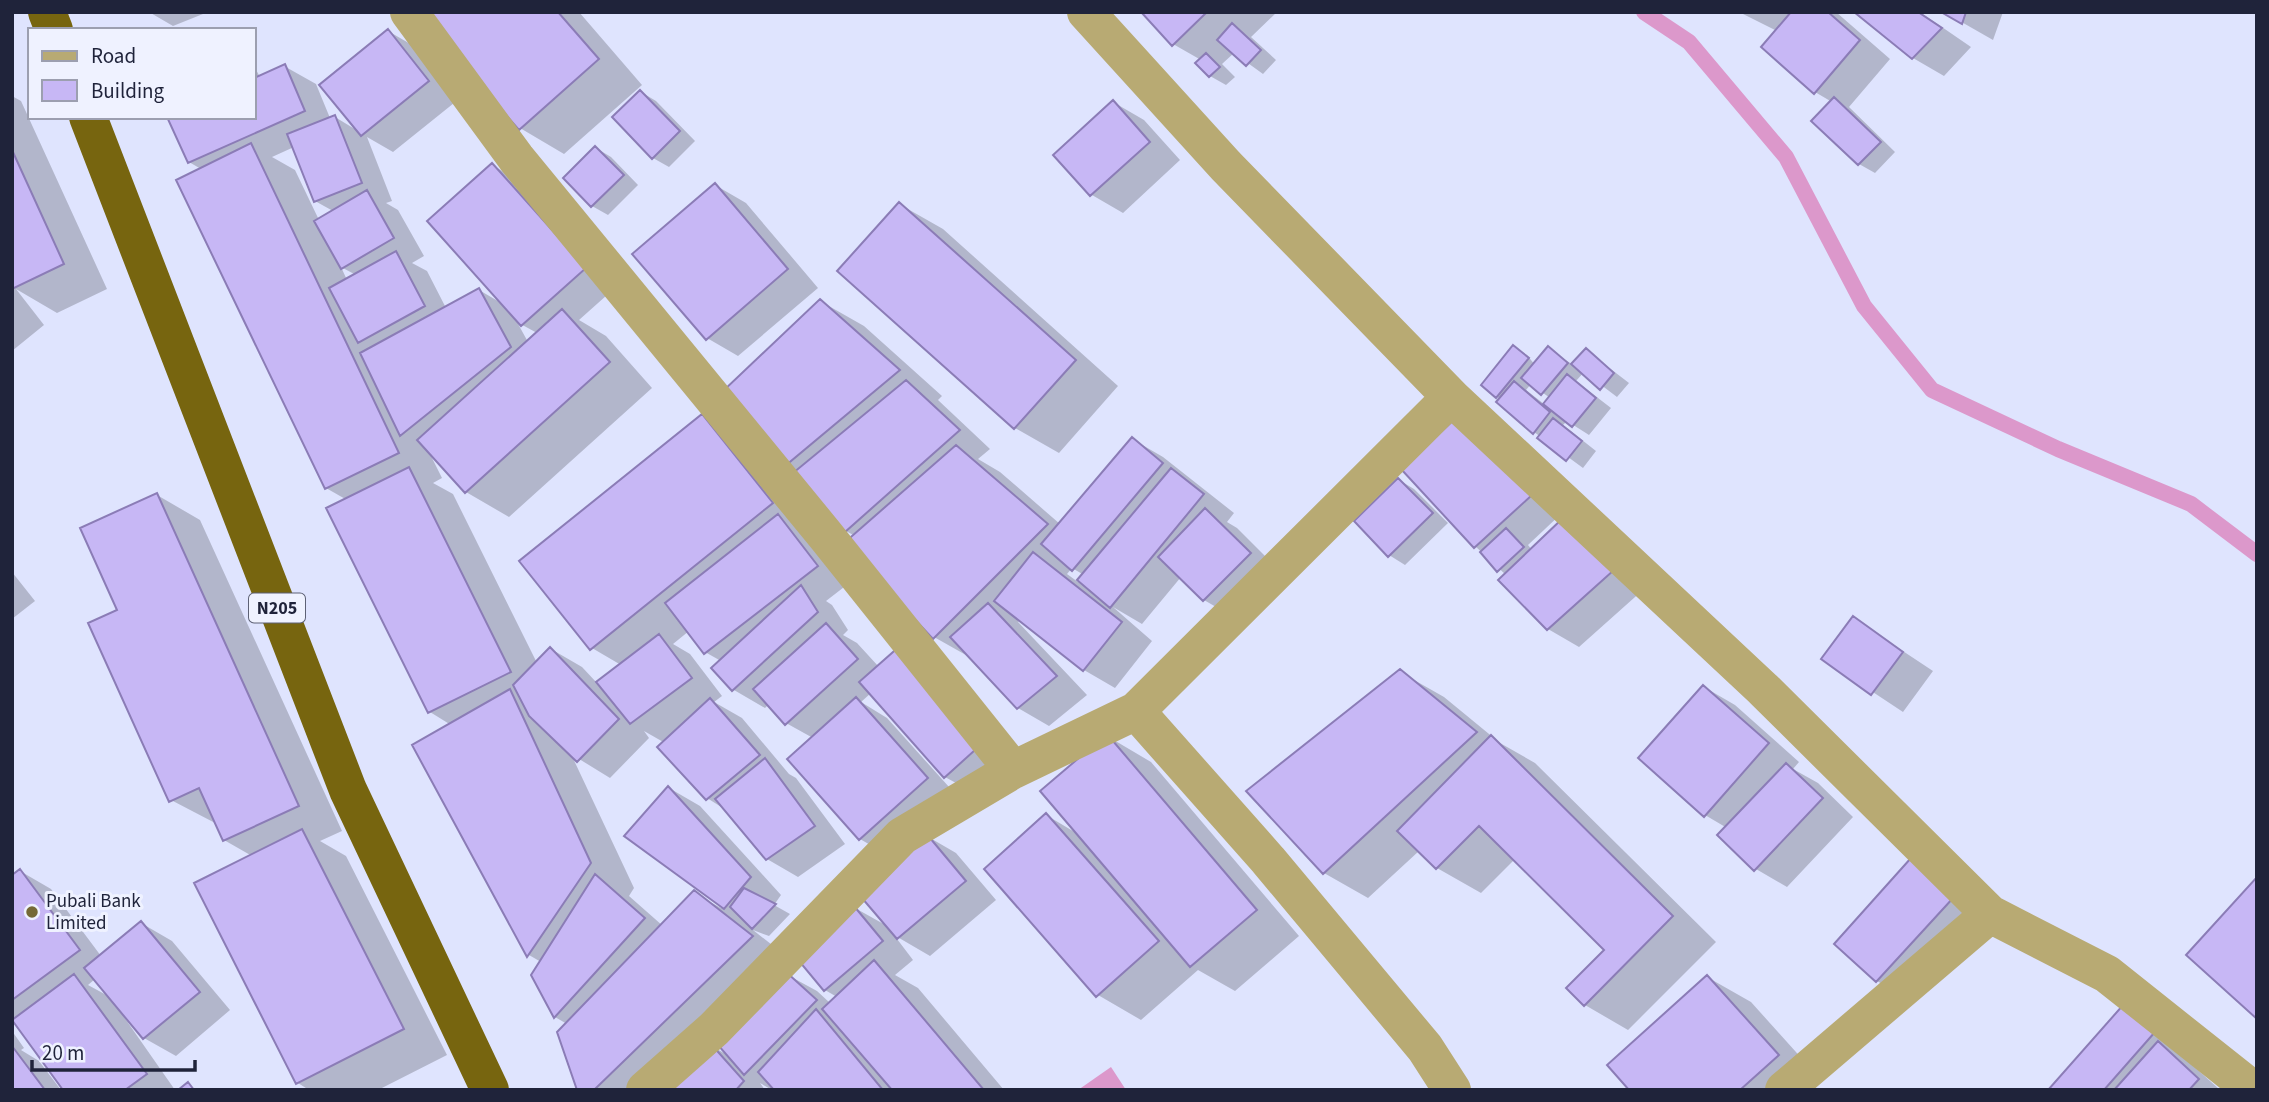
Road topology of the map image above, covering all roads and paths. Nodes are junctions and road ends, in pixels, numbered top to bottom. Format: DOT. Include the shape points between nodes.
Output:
graph roads {
  1 [pos="409,12"];
  2 [pos="1086,12"];
  3 [pos="89,119"];
  4 [pos="1451,397"];
  5 [pos="1136,711"];
  6 [pos="1013,770"];
  7 [pos="1990,914"];
  8 [pos="490,1090"];
  9 [pos="645,1090"];
  10 [pos="1452,1090"];
  11 [pos="1784,1090"];
  12 [pos="2253,1090"];
  1 -- 6 [label="street" via="516,158"];
  2 -- 4 [label="street" via="1226,166"];
  3 -- 8 [label="highway, N205" via="348,790"];
  4 -- 5 [label="street"];
  4 -- 7 [label="street" via="1763,689"];
  5 -- 6 [label="street"];
  5 -- 10 [label="street" via="1425,1048"];
  6 -- 9 [label="street" via="902,836 714,1029"];
  7 -- 11 [label="street"];
  7 -- 12 [label="street" via="2107,974"];
}
